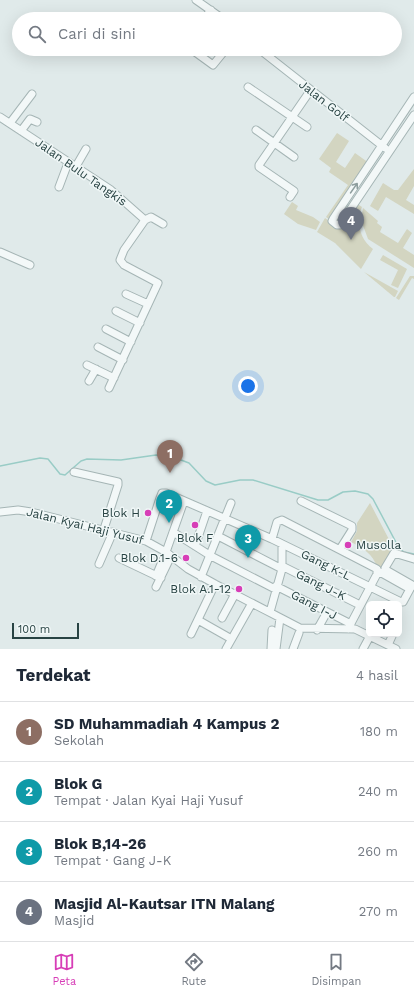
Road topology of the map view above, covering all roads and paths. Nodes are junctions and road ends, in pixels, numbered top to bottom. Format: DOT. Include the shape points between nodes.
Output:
graph roads {
  1 [pos="196,0"];
  2 [pos="211,10"];
  3 [pos="214,12"];
  4 [pos="201,56"];
  5 [pos="218,56"];
  6 [pos="268,56"];
  7 [pos="248,87"];
  8 [pos="310,91"];
  9 [pos="32,94"];
  10 [pos="414,97"];
  11 [pos="414,115"];
  12 [pos="0,117"];
  13 [pos="292,117"];
  14 [pos="37,122"];
  15 [pos="10,123"];
  16 [pos="307,127"];
  17 [pos="256,130"];
  18 [pos="21,131"];
  19 [pos="275,143"];
  20 [pos="382,146"];
  21 [pos="86,149"];
  22 [pos="390,152"];
  23 [pos="294,157"];
  24 [pos="68,163"];
  25 [pos="75,168"];
  26 [pos="59,187"];
  27 [pos="290,197"];
  28 [pos="145,220"];
  29 [pos="162,224"];
  30 [pos="0,252"];
  31 [pos="30,265"];
  32 [pos="133,275"];
  33 [pos="157,283"];
  34 [pos="126,294"];
  35 [pos="148,304"];
  36 [pos="116,310"];
  37 [pos="140,323"];
  38 [pos="106,329"];
  39 [pos="131,342"];
  40 [pos="98,347"];
  41 [pos="123,360"];
  42 [pos="87,365"];
  43 [pos="96,369"];
  44 [pos="114,378"];
  45 [pos="89,381"];
  46 [pos="109,388"];
  47 [pos="74,472"];
  48 [pos="184,501"];
  49 [pos="301,501"];
  50 [pos="231,503"];
  51 [pos="207,511"];
  52 [pos="0,512"];
  53 [pos="225,517"];
  54 [pos="104,529"];
  55 [pos="113,532"];
  56 [pos="173,532"];
  57 [pos="218,536"];
  58 [pos="272,539"];
  59 [pos="146,541"];
  60 [pos="282,544"];
  61 [pos="195,546"];
  62 [pos="340,549"];
  63 [pos="169,554"];
  64 [pos="211,556"];
  65 [pos="119,558"];
  66 [pos="414,558"];
  67 [pos="98,564"];
  68 [pos="282,567"];
  69 [pos="377,570"];
  70 [pos="158,577"];
  71 [pos="201,577"];
  72 [pos="215,584"];
  73 [pos="414,586"];
  74 [pos="156,587"];
  75 [pos="276,587"];
  76 [pos="370,587"];
  77 [pos="235,594"];
  78 [pos="252,603"];
  79 [pos="360,605"];
  80 [pos="270,612"];
  81 [pos="327,612"];
  82 [pos="222,618"];
  83 [pos="280,618"];
  84 [pos="198,620"];
  85 [pos="350,626"];
  86 [pos="272,630"];
  87 [pos="317,630"];
  88 [pos="299,633"];
  89 [pos="366,633"];
  90 [pos="191,634"];
  91 [pos="228,637"];
  92 [pos="373,637"];
  93 [pos="376,637"];
  94 [pos="392,637"];
  95 [pos="388,645"];
  96 [pos="226,649"];
  97 [pos="270,649"];
  98 [pos="276,649"];
  99 [pos="293,649"];
  100 [pos="363,649"];
  101 [pos="396,649"];
  1 -- 2 [label="street"];
  2 -- 3 [label="street"];
  4 -- 5 [label="street" via="213,65"];
  6 -- 8 [label="street, Jalan Golf"];
  7 -- 13 [label="street"];
  8 -- 13 [label="street"];
  8 -- 20 [label="street, Jalan Golf"];
  9 -- 15 [label="street"];
  10 -- 20 [label="street"];
  11 -- 22 [label="street"];
  12 -- 15 [label="street, Jalan Bulu Tangkis"];
  13 -- 16 [label="street"];
  13 -- 19 [label="street"];
  14 -- 18 [label="street" via="30,119"];
  15 -- 18 [label="street, Jalan Bulu Tangkis"];
  17 -- 19 [label="street"];
  18 -- 24 [label="street, Jalan Bulu Tangkis"];
  19 -- 23 [label="street"];
  19 -- 27 [label="street" via="259,166 294,191"];
  20 -- 22 [label="street, Jalan Golf"];
  22 -- 20 [label="street, one-way" via="340,225 337,225 333,219"];
  21 -- 25 [label="street"];
  24 -- 25 [label="street, Jalan Bulu Tangkis"];
  24 -- 26 [label="street"];
  25 -- 28 [label="street, Jalan Bulu Tangkis" via="110,190"];
  28 -- 29 [label="street" via="151,217"];
  28 -- 33 [label="street" via="120,260 124,266"];
  30 -- 31 [label="street"];
  32 -- 33 [label="street"];
  33 -- 35 [label="street"];
  34 -- 35 [label="street"];
  35 -- 37 [label="street"];
  36 -- 37 [label="street"];
  37 -- 39 [label="street"];
  38 -- 39 [label="street"];
  39 -- 41 [label="street"];
  40 -- 41 [label="street"];
  41 -- 44 [label="street"];
  42 -- 43 [label="street"];
  43 -- 44 [label="street"];
  43 -- 45 [label="street"];
  44 -- 46 [label="street"];
  47 -- 54 [label="street" via="118,482"];
  48 -- 51 [label="street, Gang K-L"];
  48 -- 56 [label="street"];
  48 -- 59 [label="street, Gang K-L" via="167,493 162,494"];
  49 -- 62 [label="street" via="352,526"];
  50 -- 53 [label="street"];
  51 -- 53 [label="street, Gang K-L"];
  51 -- 61 [label="street"];
  52 -- 54 [label="street, Jalan Kyai Haji Yusuf" via="27,511"];
  53 -- 57 [label="street"];
  53 -- 58 [label="street, Gang K-L"];
  54 -- 55 [label="street, Jalan Kyai Haji Yusuf"];
  55 -- 59 [label="street, Jalan Kyai Haji Yusuf"];
  55 -- 67 [label="street"];
  56 -- 61 [label="street, Gang I-J"];
  56 -- 63 [label="street"];
  57 -- 64 [label="street"];
  57 -- 68 [label="street, Gang J-K"];
  58 -- 60 [label="street, Gang K-L"];
  58 -- 62 [label="street" via="277,522 281,520"];
  59 -- 63 [label="street, Jalan Kyai Haji Yusuf"];
  60 -- 68 [label="street"];
  60 -- 76 [label="street, Gang K-L"];
  61 -- 64 [label="street, Gang I-J"];
  62 -- 69 [label="street"];
  63 -- 70 [label="street"];
  63 -- 71 [label="street, Jalan Kyai Haji Yusuf"];
  64 -- 71 [label="street"];
  64 -- 75 [label="street, Gang I-J"];
  65 -- 70 [label="street"];
  66 -- 73 [label="street" via="394,554 385,568"];
  68 -- 75 [label="street"];
  68 -- 79 [label="street, Gang J-K"];
  69 -- 76 [label="street"];
  69 -- 76 [label="street, Gang K-L" via="410,591 401,602"];
  70 -- 74 [label="street"];
  71 -- 72 [label="street, Jalan Kyai Haji Yusuf"];
  72 -- 77 [label="street, Jalan Kyai Haji Yusuf"];
  72 -- 84 [label="street"];
  75 -- 80 [label="street"];
  75 -- 81 [label="street, Gang I-J"];
  76 -- 79 [label="street"];
  77 -- 78 [label="street, Jalan Kyai Haji Yusuf"];
  77 -- 82 [label="street"];
  78 -- 80 [label="street, Jalan Kyai Haji Yusuf"];
  78 -- 96 [label="street"];
  79 -- 85 [label="street"];
  80 -- 83 [label="street, Jalan Kyai Haji Yusuf"];
  81 -- 85 [label="street, Gang I-J"];
  81 -- 87 [label="street"];
  83 -- 87 [label="street, Jalan Kyai Haji Yusuf" via="302,629"];
  83 -- 98 [label="street"];
  84 -- 90 [label="street"];
  84 -- 91 [label="street"];
  85 -- 87 [label="street, Jalan Kyai Haji Yusuf"];
  85 -- 89 [label="street"];
  86 -- 97 [label="street"];
  88 -- 99 [label="street"];
  92 -- 100 [label="street"];
  93 -- 95 [label="street"];
  94 -- 95 [label="street"];
  95 -- 101 [label="street"];
}
